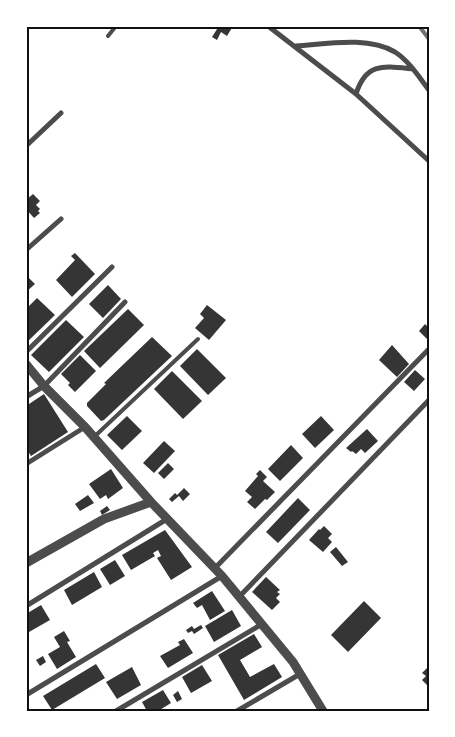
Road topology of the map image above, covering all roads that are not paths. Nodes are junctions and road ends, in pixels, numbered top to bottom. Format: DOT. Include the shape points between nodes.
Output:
graph roads {
  1 [pos="116,26"];
  2 [pos="268,26"];
  3 [pos="108,36"];
  4 [pos="296,46"];
  5 [pos="413,70"];
  6 [pos="429,90"];
  7 [pos="356,94"];
  8 [pos="60,113"];
  9 [pos="26,146"];
  10 [pos="429,161"];
  11 [pos="61,219"];
  12 [pos="26,250"];
  13 [pos="112,267"];
  14 [pos="125,302"];
  15 [pos="198,340"];
  16 [pos="429,349"];
  17 [pos="26,352"];
  18 [pos="26,364"];
  19 [pos="44,386"];
  20 [pos="26,397"];
  21 [pos="429,400"];
  22 [pos="85,427"];
  23 [pos="94,437"];
  24 [pos="26,464"];
  25 [pos="150,502"];
  26 [pos="168,518"];
  27 [pos="26,564"];
  28 [pos="214,568"];
  29 [pos="222,576"];
  30 [pos="239,597"];
  31 [pos="26,606"];
  32 [pos="262,624"];
  33 [pos="300,674"];
  34 [pos="26,695"];
  35 [pos="116,711"];
  36 [pos="238,711"];
  37 [pos="323,711"];
  1 -- 3 [label="lane"];
  2 -- 4 [label="street"];
  4 -- 5 [label="street" via="370,44 395,52"];
  4 -- 7 [label="street"];
  5 -- 6 [label="street"];
  5 -- 7 [label="street" via="388,66 372,71 364,75"];
  7 -- 10 [label="street"];
  8 -- 9 [label="street"];
  11 -- 12 [label="street"];
  13 -- 17 [label="street"];
  14 -- 19 [label="street"];
  15 -- 23 [label="lane"];
  16 -- 28 [label="street"];
  18 -- 19 [label="street"];
  19 -- 20 [label="street"];
  19 -- 22 [label="street"];
  21 -- 30 [label="street"];
  22 -- 23 [label="street"];
  22 -- 24 [label="street"];
  23 -- 25 [label="street"];
  25 -- 26 [label="street"];
  25 -- 27 [label="street" via="104,519"];
  26 -- 28 [label="street"];
  26 -- 31 [label="street"];
  28 -- 29 [label="street"];
  29 -- 30 [label="street"];
  29 -- 34 [label="street"];
  30 -- 32 [label="street"];
  32 -- 33 [label="street"];
  32 -- 35 [label="street"];
  33 -- 36 [label="street"];
  33 -- 37 [label="street"];
}
